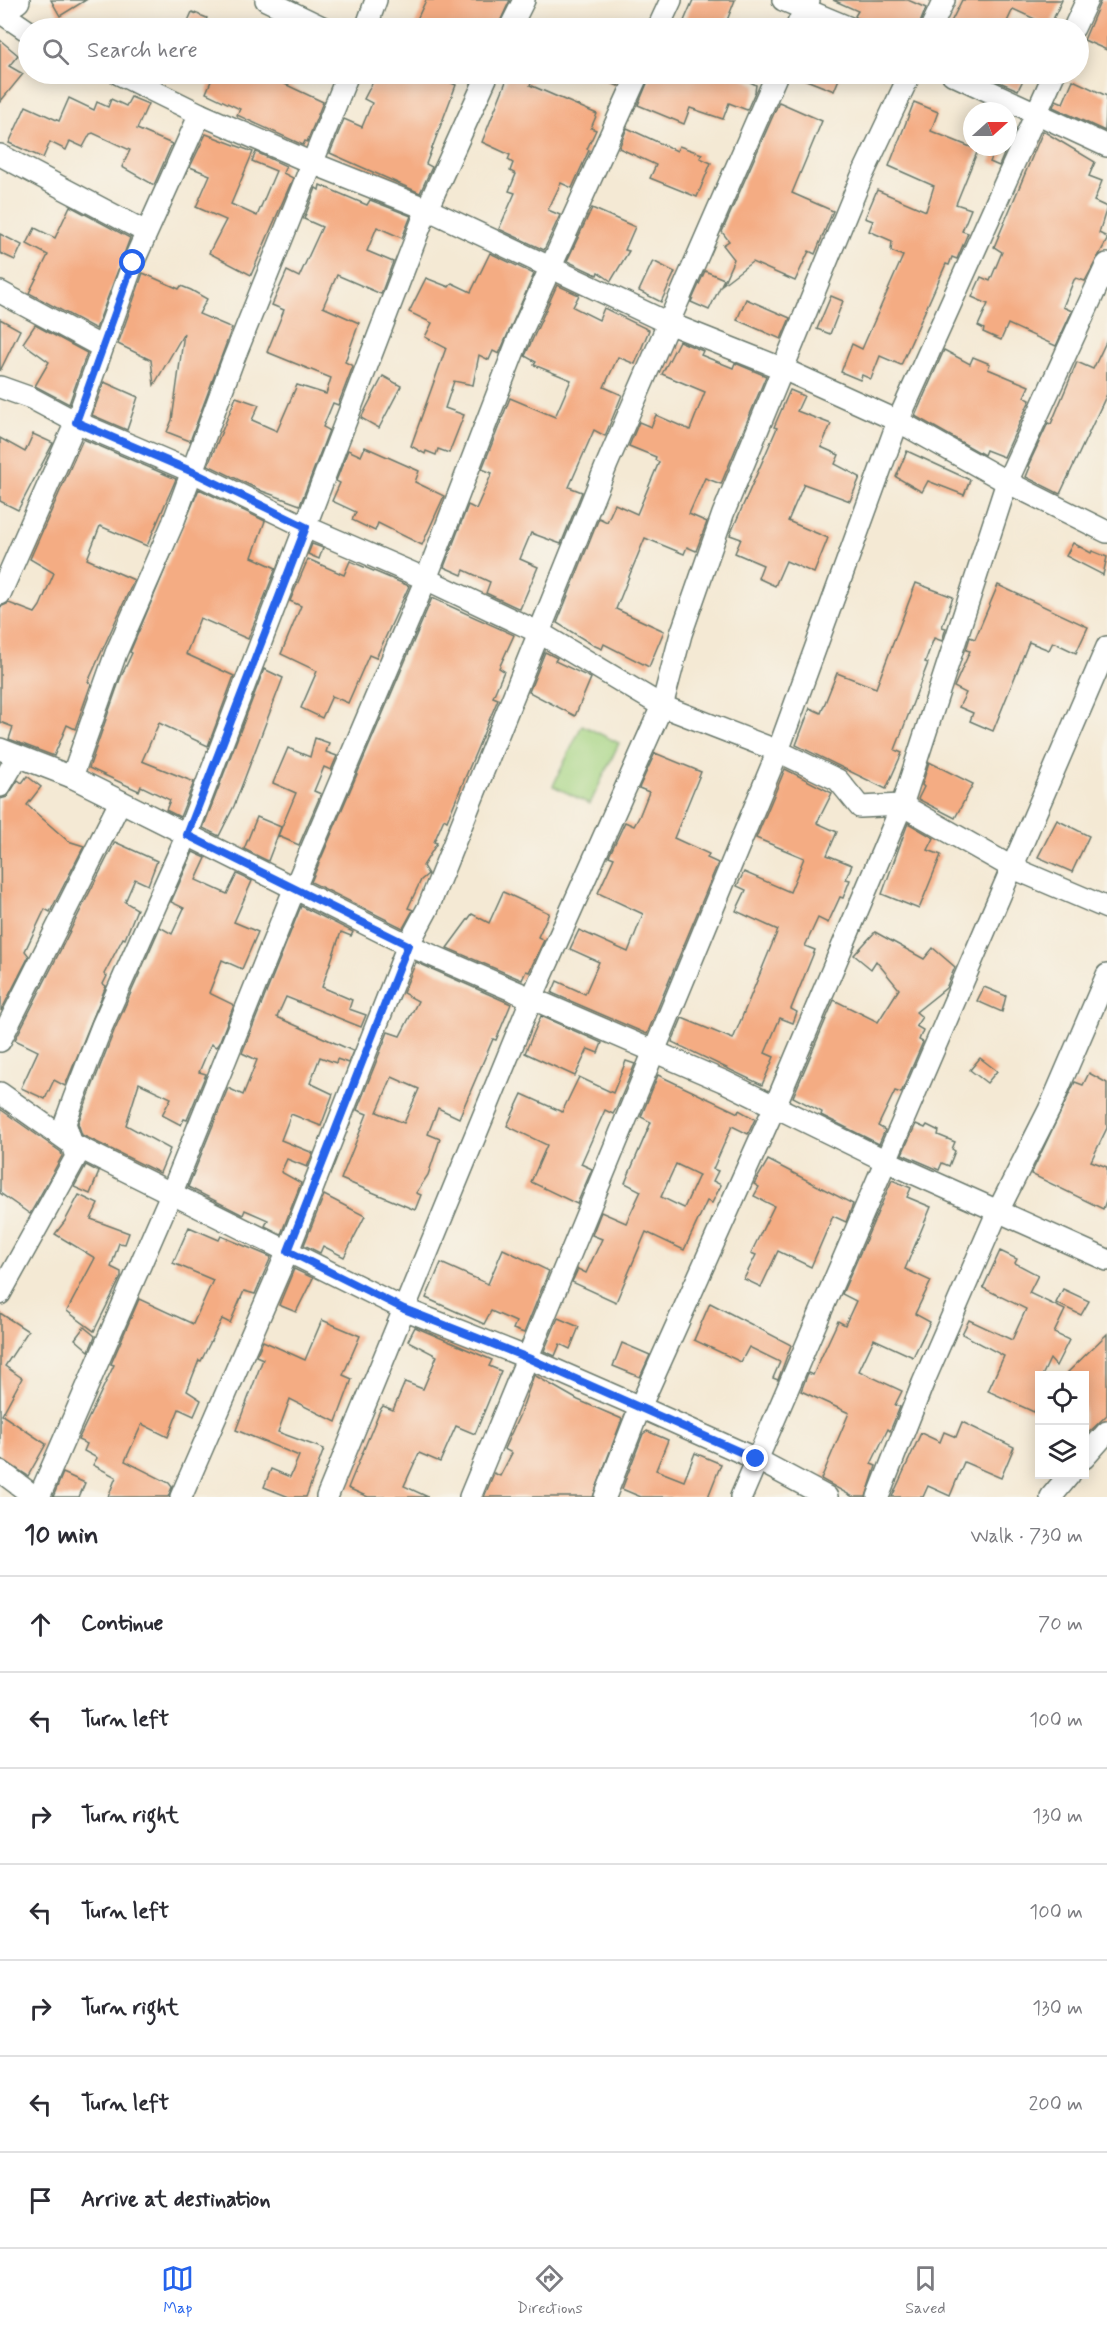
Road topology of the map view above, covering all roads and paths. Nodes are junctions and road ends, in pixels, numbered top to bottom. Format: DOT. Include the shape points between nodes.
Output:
graph roads {
  1 [pos="16,0"];
  2 [pos="266,0"];
  3 [pos="376,0"];
  4 [pos="524,0"];
  5 [pos="671,0"];
  6 [pos="783,0"];
  7 [pos="944,0"];
  8 [pos="1087,0"];
  9 [pos="807,4"];
  10 [pos="0,11"];
  11 [pos="303,18"];
  12 [pos="370,18"];
  13 [pos="515,18"];
  14 [pos="663,18"];
  15 [pos="801,18"];
  16 [pos="832,18"];
  17 [pos="936,18"];
  18 [pos="1079,18"];
  19 [pos="18,24"];
  20 [pos="140,84"];
  21 [pos="344,84"];
  22 [pos="483,84"];
  23 [pos="633,84"];
  24 [pos="773,84"];
  25 [pos="905,84"];
  26 [pos="974,84"];
  27 [pos="1049,84"];
  28 [pos="1036,112"];
  29 [pos="201,114"];
  30 [pos="1107,146"];
  31 [pos="0,155"];
  32 [pos="312,164"];
  33 [pos="427,209"];
  34 [pos="146,232"];
  35 [pos="1107,264"];
  36 [pos="549,267"];
  37 [pos="0,292"];
  38 [pos="668,323"];
  39 [pos="102,347"];
  40 [pos="782,368"];
  41 [pos="0,387"];
  42 [pos="898,421"];
  43 [pos="76,422"];
  44 [pos="193,472"];
  45 [pos="1007,482"];
  46 [pos="306,527"];
  47 [pos="1107,532"];
  48 [pos="426,579"];
  49 [pos="0,594"];
  50 [pos="540,633"];
  51 [pos="1107,647"];
  52 [pos="662,706"];
  53 [pos="778,751"];
  54 [pos="9,752"];
  55 [pos="72,777"];
  56 [pos="0,786"];
  57 [pos="120,802"];
  58 [pos="902,805"];
  59 [pos="187,835"];
  60 [pos="1013,868"];
  61 [pos="294,890"];
  62 [pos="1107,908"];
  63 [pos="408,945"];
  64 [pos="1107,975"];
  65 [pos="531,1000"];
  66 [pos="0,1041"];
  67 [pos="654,1051"];
  68 [pos="0,1093"];
  69 [pos="775,1106"];
  70 [pos="72,1144"];
  71 [pos="884,1160"];
  72 [pos="172,1192"];
  73 [pos="997,1213"];
  74 [pos="288,1251"];
  75 [pos="1107,1260"];
  76 [pos="0,1294"];
  77 [pos="404,1309"];
  78 [pos="528,1358"];
  79 [pos="640,1407"];
  80 [pos="1107,1432"];
  81 [pos="1089,1452"];
  82 [pos="756,1459"];
  83 [pos="0,1471"];
  84 [pos="1066,1479"];
  85 [pos="37,1497"];
  86 [pos="181,1497"];
  87 [pos="327,1497"];
  88 [pos="470,1497"];
  89 [pos="604,1497"];
  90 [pos="741,1497"];
  91 [pos="827,1497"];
  92 [pos="878,1497"];
  93 [pos="1051,1497"];
  1 -- 10 [label="main road"];
  2 -- 11 [label="street"];
  3 -- 12 [label="street"];
  4 -- 13 [label="street"];
  5 -- 14 [label="street"];
  6 -- 9 [label="street"];
  7 -- 17 [label="street"];
  8 -- 18 [label="street"];
  9 -- 15 [label="street"];
  9 -- 16 [label="street"];
  10 -- 19 [label="street"];
  20 -- 29 [label="street"];
  21 -- 32 [label="street"];
  22 -- 33 [label="street"];
  23 -- 36 [label="street"];
  24 -- 38 [label="street"];
  25 -- 40 [label="street" via="861,178"];
  26 -- 28 [label="street"];
  27 -- 28 [label="street"];
  28 -- 30 [label="street"];
  28 -- 42 [label="street"];
  29 -- 32 [label="street"];
  29 -- 34 [label="street"];
  31 -- 34 [label="street"];
  32 -- 33 [label="street"];
  32 -- 44 [label="street"];
  33 -- 36 [label="street"];
  33 -- 46 [label="street"];
  34 -- 39 [label="street"];
  35 -- 45 [label="street"];
  36 -- 38 [label="street"];
  36 -- 48 [label="street" via="491,405"];
  37 -- 39 [label="street"];
  38 -- 40 [label="street"];
  38 -- 50 [label="street" via="591,501"];
  39 -- 43 [label="street"];
  40 -- 42 [label="street"];
  40 -- 52 [label="street" via="723,514 681,634"];
  41 -- 43 [label="street"];
  42 -- 45 [label="street"];
  42 -- 53 [label="street"];
  43 -- 44 [label="street"];
  43 -- 49 [label="street"];
  44 -- 46 [label="street"];
  44 -- 55 [label="street" via="116,653"];
  45 -- 47 [label="street"];
  45 -- 58 [label="street"];
  46 -- 48 [label="street"];
  46 -- 59 [label="street"];
  48 -- 50 [label="street"];
  48 -- 61 [label="street"];
  50 -- 52 [label="street"];
  50 -- 63 [label="street" via="428,908"];
  51 -- 60 [label="street"];
  52 -- 53 [label="street"];
  52 -- 65 [label="street"];
  53 -- 58 [label="street" via="838,780 860,807"];
  53 -- 67 [label="street"];
  54 -- 55 [label="street"];
  54 -- 56 [label="street"];
  55 -- 57 [label="street"];
  57 -- 59 [label="street"];
  57 -- 66 [label="street"];
  58 -- 60 [label="street"];
  58 -- 69 [label="street"];
  59 -- 61 [label="street"];
  59 -- 70 [label="street" via="74,1098 65,1124"];
  60 -- 62 [label="street"];
  60 -- 71 [label="street"];
  61 -- 63 [label="street"];
  61 -- 72 [label="street"];
  63 -- 65 [label="street"];
  63 -- 74 [label="street"];
  64 -- 73 [label="street" via="1049,1110"];
  65 -- 67 [label="street"];
  65 -- 77 [label="street"];
  67 -- 69 [label="street"];
  67 -- 78 [label="street"];
  68 -- 70 [label="street"];
  69 -- 71 [label="street"];
  69 -- 79 [label="street"];
  70 -- 72 [label="street"];
  70 -- 76 [label="street" via="76,1157"];
  71 -- 73 [label="street"];
  71 -- 82 [label="street"];
  72 -- 74 [label="street"];
  72 -- 85 [label="street"];
  73 -- 75 [label="street"];
  73 -- 92 [label="street"];
  74 -- 77 [label="street"];
  74 -- 86 [label="street"];
  77 -- 78 [label="street"];
  77 -- 87 [label="street"];
  78 -- 79 [label="street"];
  78 -- 88 [label="street"];
  79 -- 82 [label="street"];
  79 -- 89 [label="street"];
  80 -- 81 [label="street"];
  82 -- 90 [label="street"];
  82 -- 91 [label="street"];
  83 -- 85 [label="street"];
  84 -- 93 [label="street"];
}
